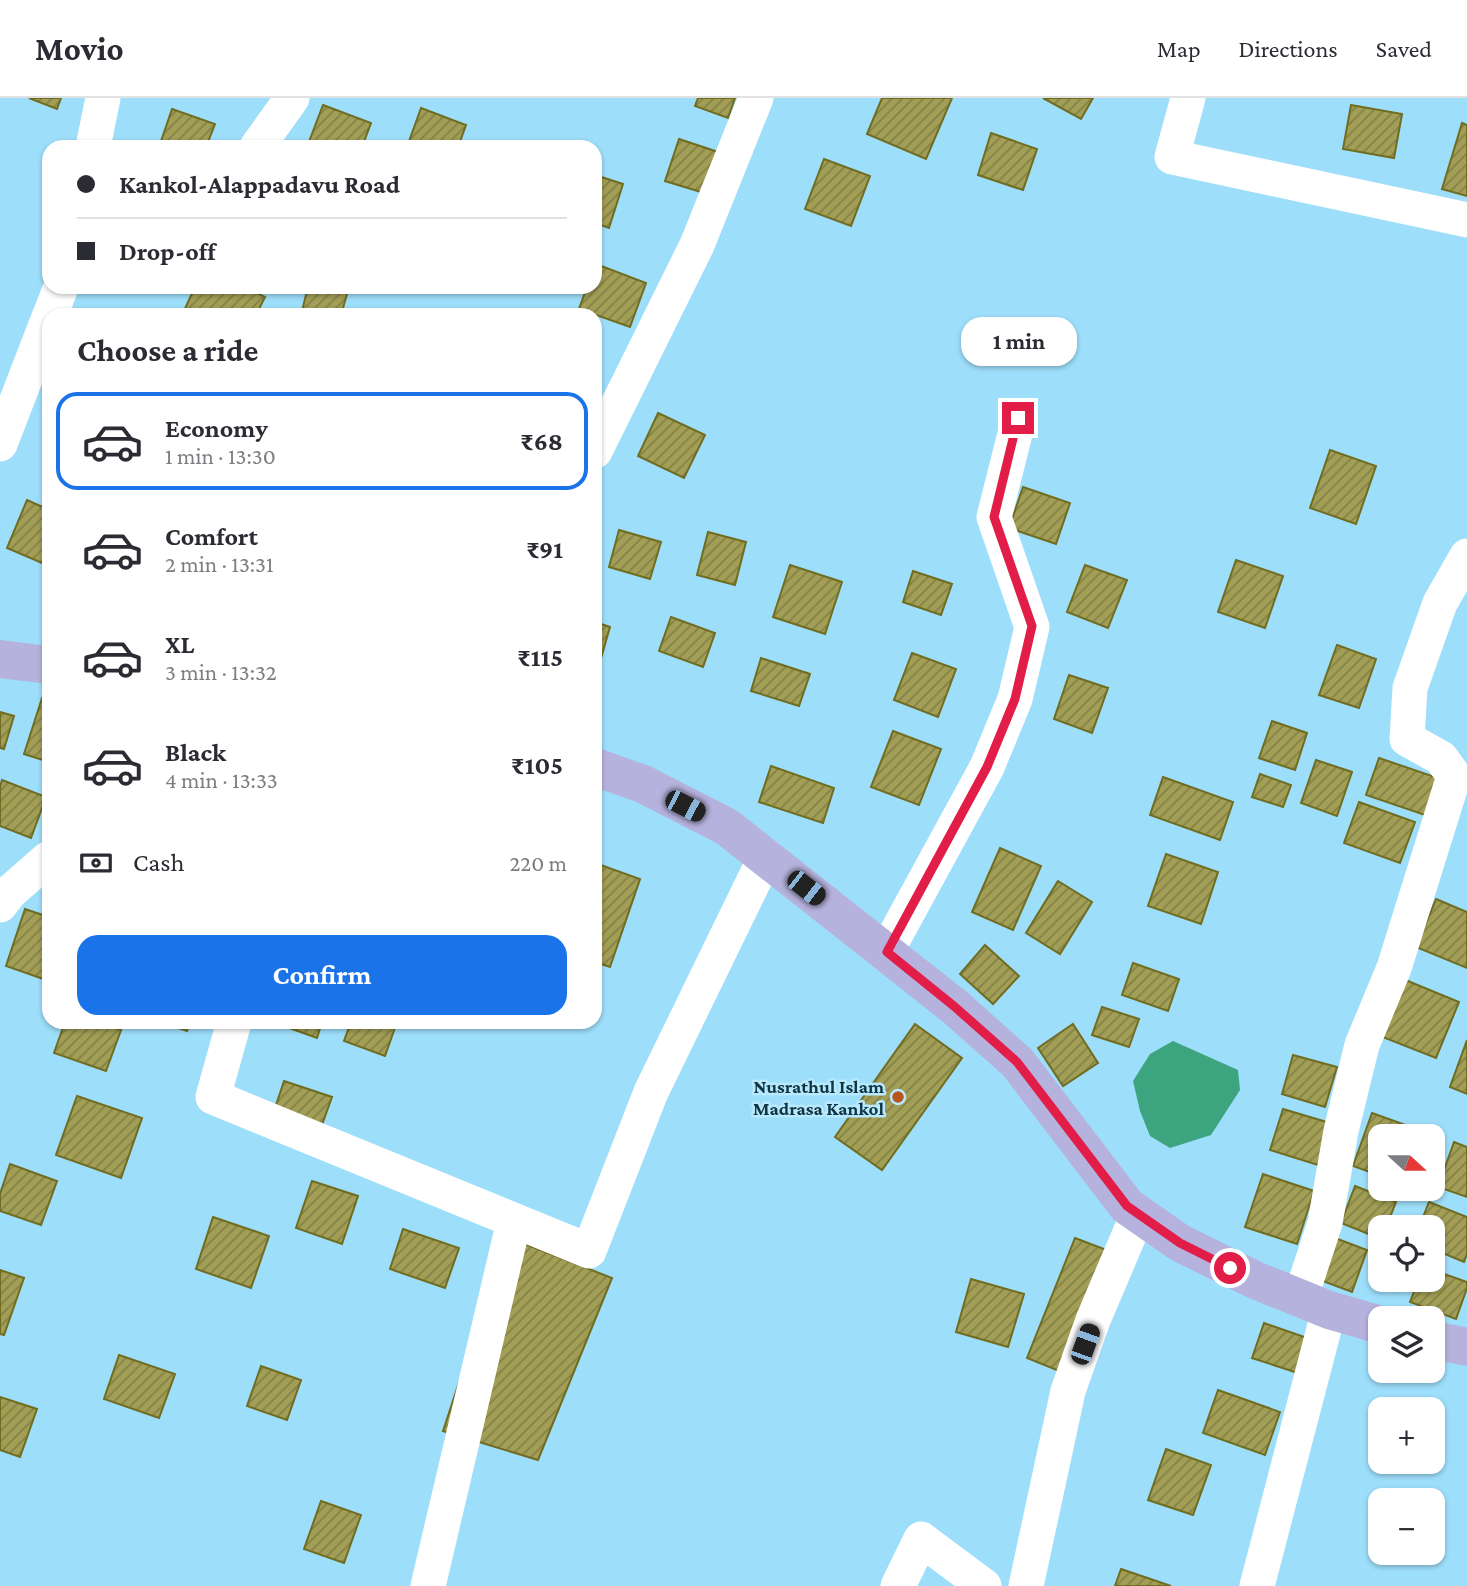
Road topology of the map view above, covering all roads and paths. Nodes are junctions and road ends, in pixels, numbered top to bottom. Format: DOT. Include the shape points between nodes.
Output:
graph roads {
  1 [pos="103,98"];
  2 [pos="292,98"];
  3 [pos="756,98"];
  4 [pos="1188,98"];
  5 [pos="94,140"];
  6 [pos="262,140"];
  7 [pos="1467,220"];
  8 [pos="42,334"];
  9 [pos="1018,418"];
  10 [pos="602,441"];
  11 [pos="0,444"];
  12 [pos="1467,556"];
  13 [pos="0,659"];
  14 [pos="42,664"];
  15 [pos="602,769"];
  16 [pos="766,856"];
  17 [pos="42,864"];
  18 [pos="0,905"];
  19 [pos="887,952"];
  20 [pos="232,1029"];
  21 [pos="1139,1214"];
  22 [pos="514,1221"];
  23 [pos="1314,1304"];
  24 [pos="1368,1321"];
  25 [pos="1445,1342"];
  26 [pos="1467,1347"];
  27 [pos="428,1586"];
  28 [pos="898,1586"];
  29 [pos="984,1586"];
  30 [pos="1026,1586"];
  31 [pos="1257,1586"];
  1 -- 5 [label="street"];
  2 -- 6 [label="street"];
  3 -- 10 [label="street" via="697,245"];
  4 -- 7 [label="street" via="1172,158"];
  8 -- 11 [label="street"];
  9 -- 19 [label="street" via="994,517 1032,626 1015,699 987,767"];
  12 -- 23 [label="street" via="1440,603 1410,688 1407,739 1441,758 1454,776 1394,968 1362,1045 1341,1131"];
  13 -- 14 [label="main road"];
  15 -- 16 [label="main road" via="643,784 727,827"];
  16 -- 19 [label="main road"];
  16 -- 22 [label="street" via="651,1092 589,1251"];
  17 -- 18 [label="street"];
  19 -- 21 [label="main road" via="1017,1062 1127,1206"];
  20 -- 22 [label="street" via="213,1097"];
  21 -- 23 [label="main road" via="1180,1243"];
  21 -- 30 [label="street" via="1068,1391"];
  22 -- 27 [label="street"];
  23 -- 24 [label="main road"];
  23 -- 31 [label="street"];
  25 -- 26 [label="main road"];
  28 -- 29 [label="street" via="921,1539"];
}
